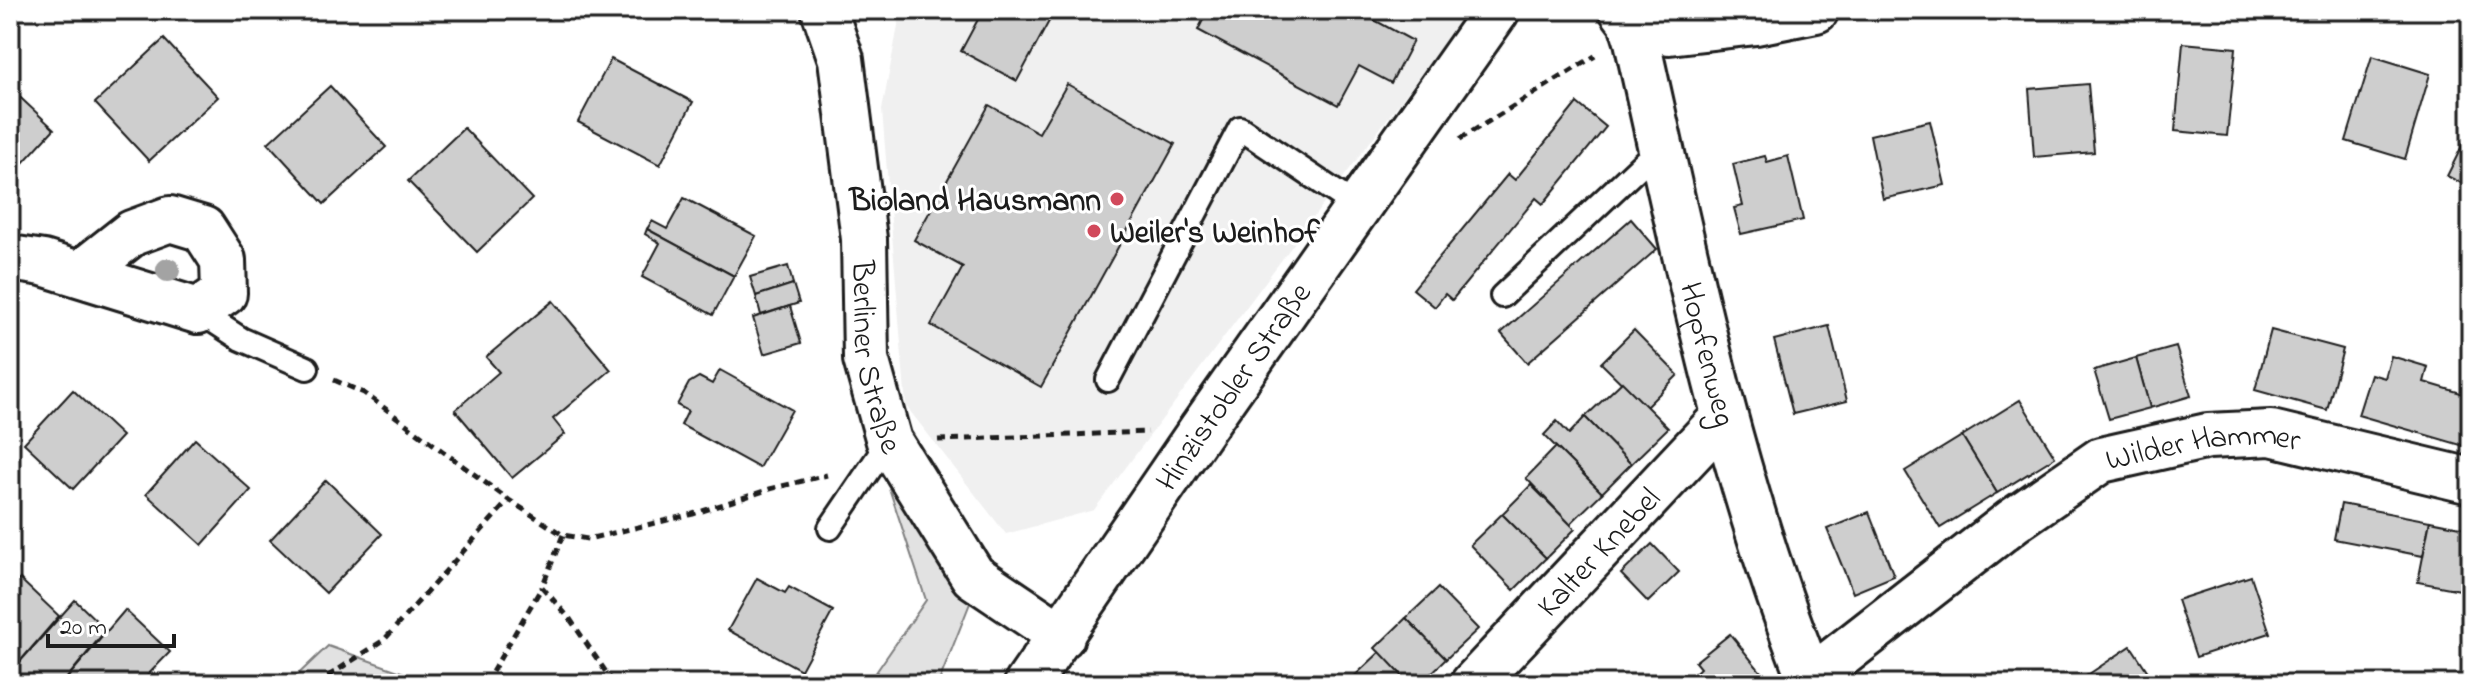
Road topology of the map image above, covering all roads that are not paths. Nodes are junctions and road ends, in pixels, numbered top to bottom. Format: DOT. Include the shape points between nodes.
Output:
graph roads {
  1 [pos="824,10"];
  2 [pos="1497,10"];
  3 [pos="1816,10"];
  4 [pos="1630,24"];
  5 [pos="1660,147"];
  6 [pos="1358,207"];
  7 [pos="10,258"];
  8 [pos="80,274"];
  9 [pos="1502,296"];
  10 [pos="198,311"];
  11 [pos="307,368"];
  12 [pos="1108,380"];
  13 [pos="1724,417"];
  14 [pos="889,441"];
  15 [pos="2471,481"];
  16 [pos="830,528"];
  17 [pos="1062,636"];
  18 [pos="1807,682"];
  19 [pos="1027,684"];
  20 [pos="1473,684"];
  1 -- 14 [label="street, Berliner Straße" via="841,59 864,239 866,359"];
  2 -- 6 [label="street, Hinzistobler Straße"];
  3 -- 4 [label="street" via="1669,32"];
  4 -- 5 [label="street, Hopfenweg"];
  5 -- 9 [label="lane"];
  5 -- 13 [label="street, Hopfenweg"];
  6 -- 12 [label="lane" via="1240,128"];
  6 -- 17 [label="street, Hinzistobler Straße"];
  7 -- 8 [label="street"];
  8 -- 10 [label="street"];
  8 -- 10 [label="street" via="132,233 170,219 203,229 223,260 224,293"];
  10 -- 11 [label="lane" via="241,339"];
  13 -- 18 [label="street, Hopfenweg"];
  13 -- 20 [label="street, Kalter Knebel"];
  14 -- 16 [label="lane"];
  14 -- 17 [label="street, Berliner Straße" via="973,576"];
  15 -- 18 [label="street, Wilder Hammer" via="2271,433 2208,436 2101,460 2013,521"];
  17 -- 19 [label="street, Hinzistobler Straße"];
}
